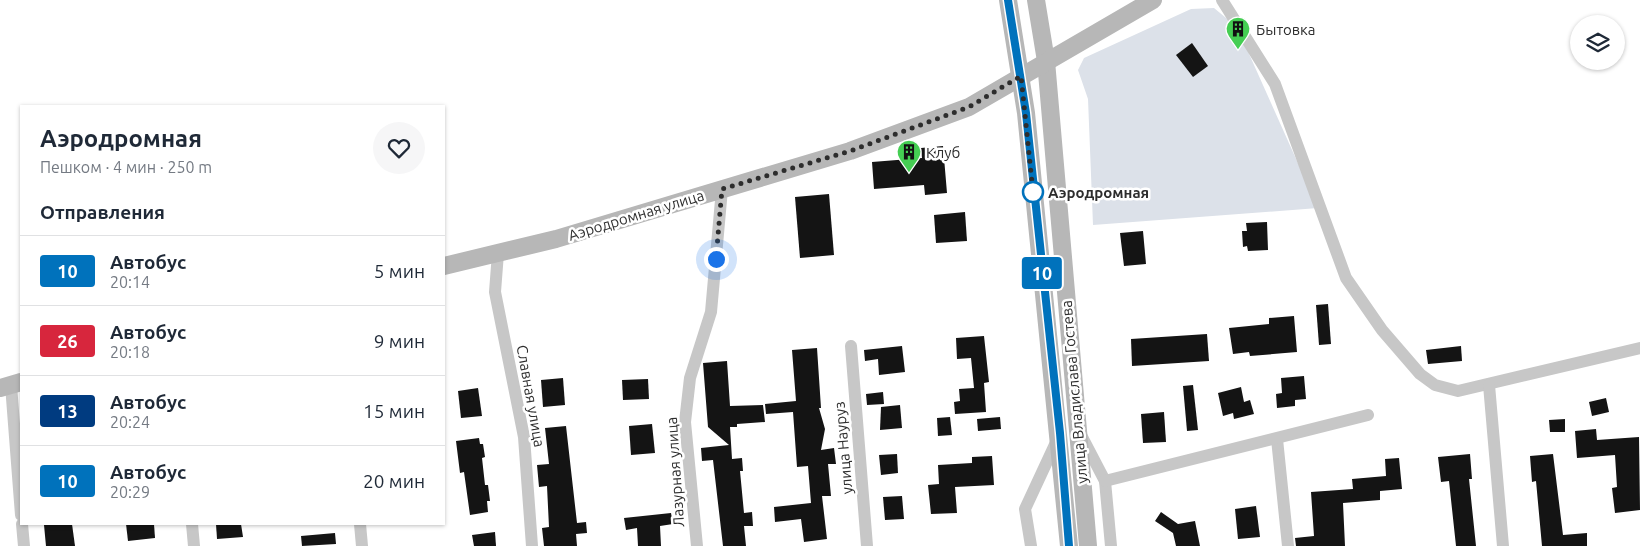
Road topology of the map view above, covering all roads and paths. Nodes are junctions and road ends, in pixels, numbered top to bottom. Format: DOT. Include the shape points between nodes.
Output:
graph roads {
  1 [pos="1008,0"];
  2 [pos="1036,0"];
  3 [pos="1153,0"];
  4 [pos="1222,0"];
  5 [pos="1046,61"];
  6 [pos="1021,76"];
  7 [pos="722,189"];
  8 [pos="498,253"];
  9 [pos="445,266"];
  10 [pos="851,346"];
  11 [pos="1640,348"];
  12 [pos="11,385"];
  13 [pos="1489,385"];
  14 [pos="1368,415"];
  15 [pos="1077,427"];
  16 [pos="1060,433"];
  17 [pos="1277,439"];
  18 [pos="1105,481"];
  19 [pos="20,502"];
  20 [pos="22,525"];
  21 [pos="192,525"];
  22 [pos="360,525"];
  23 [pos="24,546"];
  24 [pos="194,546"];
  25 [pos="362,546"];
  26 [pos="532,546"];
  27 [pos="697,546"];
  28 [pos="868,546"];
  29 [pos="1030,546"];
  30 [pos="1069,546"];
  31 [pos="1088,546"];
  32 [pos="1110,546"];
  33 [pos="1288,546"];
  34 [pos="1503,546"];
  1 -- 6 [label="main road, улица Владислава Гостева"];
  2 -- 5 [label="main road, улица Владислава Гостева"];
  3 -- 5 [label="main road, Аэродромная улица"];
  4 -- 13 [label="street" via="1275,84 1346,278 1382,330 1420,374 1435,385 1458,391"];
  5 -- 6 [label="main road, Аэродромная улица"];
  5 -- 15 [label="main road, улица Владислава Гостева"];
  6 -- 7 [label="main road, Аэродромная улица" via="969,107 850,151"];
  6 -- 16 [label="main road, улица Владислава Гостева"];
  7 -- 8 [label="main road, Аэродромная улица"];
  7 -- 27 [label="street, Лазурная улица" via="712,312 690,378 685,422"];
  8 -- 9 [label="main road, Аэродромная улица"];
  8 -- 26 [label="street, Славная улица" via="495,292 524,437"];
  10 -- 28 [label="street, улица Науруз"];
  11 -- 13 [label="street"];
  12 -- 19 [label="street"];
  13 -- 34 [label="street"];
  14 -- 17 [label="street"];
  15 -- 18 [label="street"];
  15 -- 31 [label="main road, улица Владислава Гостева"];
  16 -- 29 [label="street" via="1025,509"];
  16 -- 30 [label="main road, улица Владислава Гостева"];
  17 -- 18 [label="street"];
  17 -- 33 [label="street"];
  18 -- 32 [label="street"];
  20 -- 23 [label="street"];
  21 -- 24 [label="street"];
  22 -- 25 [label="street"];
}
